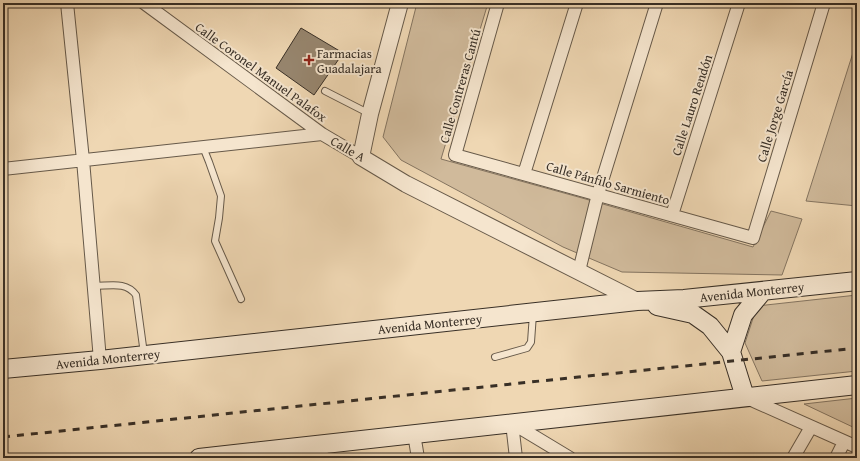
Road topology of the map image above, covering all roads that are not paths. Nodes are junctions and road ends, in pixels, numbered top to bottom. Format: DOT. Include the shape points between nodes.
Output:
graph roads {
  1 [pos="67,3"];
  2 [pos="144,3"];
  3 [pos="400,3"];
  4 [pos="498,3"];
  5 [pos="577,3"];
  6 [pos="657,3"];
  7 [pos="739,3"];
  8 [pos="824,3"];
  9 [pos="325,91"];
  10 [pos="370,114"];
  11 [pos="322,134"];
  12 [pos="203,147"];
  13 [pos="455,155"];
  14 [pos="362,157"];
  15 [pos="83,160"];
  16 [pos="3,169"];
  17 [pos="524,174"];
  18 [pos="598,194"];
  19 [pos="672,215"];
  20 [pos="753,238"];
  21 [pos="579,271"];
  22 [pos="857,281"];
  23 [pos="94,286"];
  24 [pos="763,291"];
  25 [pos="241,299"];
  26 [pos="637,301"];
  27 [pos="533,312"];
  28 [pos="731,352"];
  29 [pos="144,355"];
  30 [pos="495,357"];
  31 [pos="100,360"];
  32 [pos="3,369"];
  33 [pos="857,385"];
  34 [pos="745,397"];
  35 [pos="512,423"];
  36 [pos="811,427"];
  37 [pos="414,434"];
  38 [pos="844,442"];
  39 [pos="857,447"];
  40 [pos="322,452"];
  41 [pos="220,457"];
  42 [pos="199,458"];
  43 [pos="418,458"];
  44 [pos="516,458"];
  45 [pos="570,458"];
  46 [pos="793,458"];
  47 [pos="836,458"];
  1 -- 15 [label="street"];
  2 -- 11 [label="street, Calle Coronel Manuel Palafox"];
  3 -- 10 [label="street"];
  4 -- 13 [label="street, Calle Contreras Cantú"];
  5 -- 17 [label="street"];
  6 -- 18 [label="street"];
  7 -- 19 [label="street, Calle Lauro Rendón"];
  8 -- 20 [label="street, Calle Jorge García"];
  9 -- 10 [label="lane"];
  10 -- 14 [label="street"];
  11 -- 12 [label="street, Calle A"];
  11 -- 14 [label="street, Calle A"];
  12 -- 15 [label="street, Calle A"];
  12 -- 25 [label="lane" via="221,196 215,241"];
  13 -- 17 [label="street, Calle Pánfilo Sarmiento"];
  14 -- 21 [label="street, Calle A" via="406,184"];
  15 -- 16 [label="street, Calle A"];
  15 -- 23 [label="street"];
  17 -- 18 [label="street, Calle Pánfilo Sarmiento"];
  18 -- 19 [label="street, Calle Pánfilo Sarmiento"];
  18 -- 21 [label="street"];
  19 -- 20 [label="street, Calle Pánfilo Sarmiento"];
  21 -- 26 [label="street, Calle A"];
  22 -- 24 [label="main road, Avenida Monterrey"];
  23 -- 29 [label="lane" via="124,286 136,295"];
  23 -- 31 [label="street"];
  24 -- 26 [label="main road, Avenida Monterrey"];
  24 -- 28 [label="main road" via="743,315"];
  26 -- 27 [label="main road, Avenida Monterrey"];
  26 -- 28 [label="main road" via="693,314 710,326"];
  27 -- 29 [label="main road, Avenida Monterrey"];
  27 -- 30 [label="lane" via="531,342 527,348"];
  28 -- 34 [label="main road"];
  29 -- 31 [label="main road, Avenida Monterrey"];
  31 -- 32 [label="main road, Avenida Monterrey"];
  33 -- 34 [label="main road"];
  34 -- 35 [label="main road"];
  34 -- 36 [label="street"];
  35 -- 37 [label="main road"];
  35 -- 44 [label="street"];
  35 -- 45 [label="street"];
  36 -- 38 [label="street"];
  36 -- 46 [label="street"];
  37 -- 40 [label="main road"];
  37 -- 43 [label="street"];
  38 -- 39 [label="street"];
  38 -- 47 [label="street"];
  40 -- 41 [label="main road"];
  41 -- 42 [label="main road"];
}
